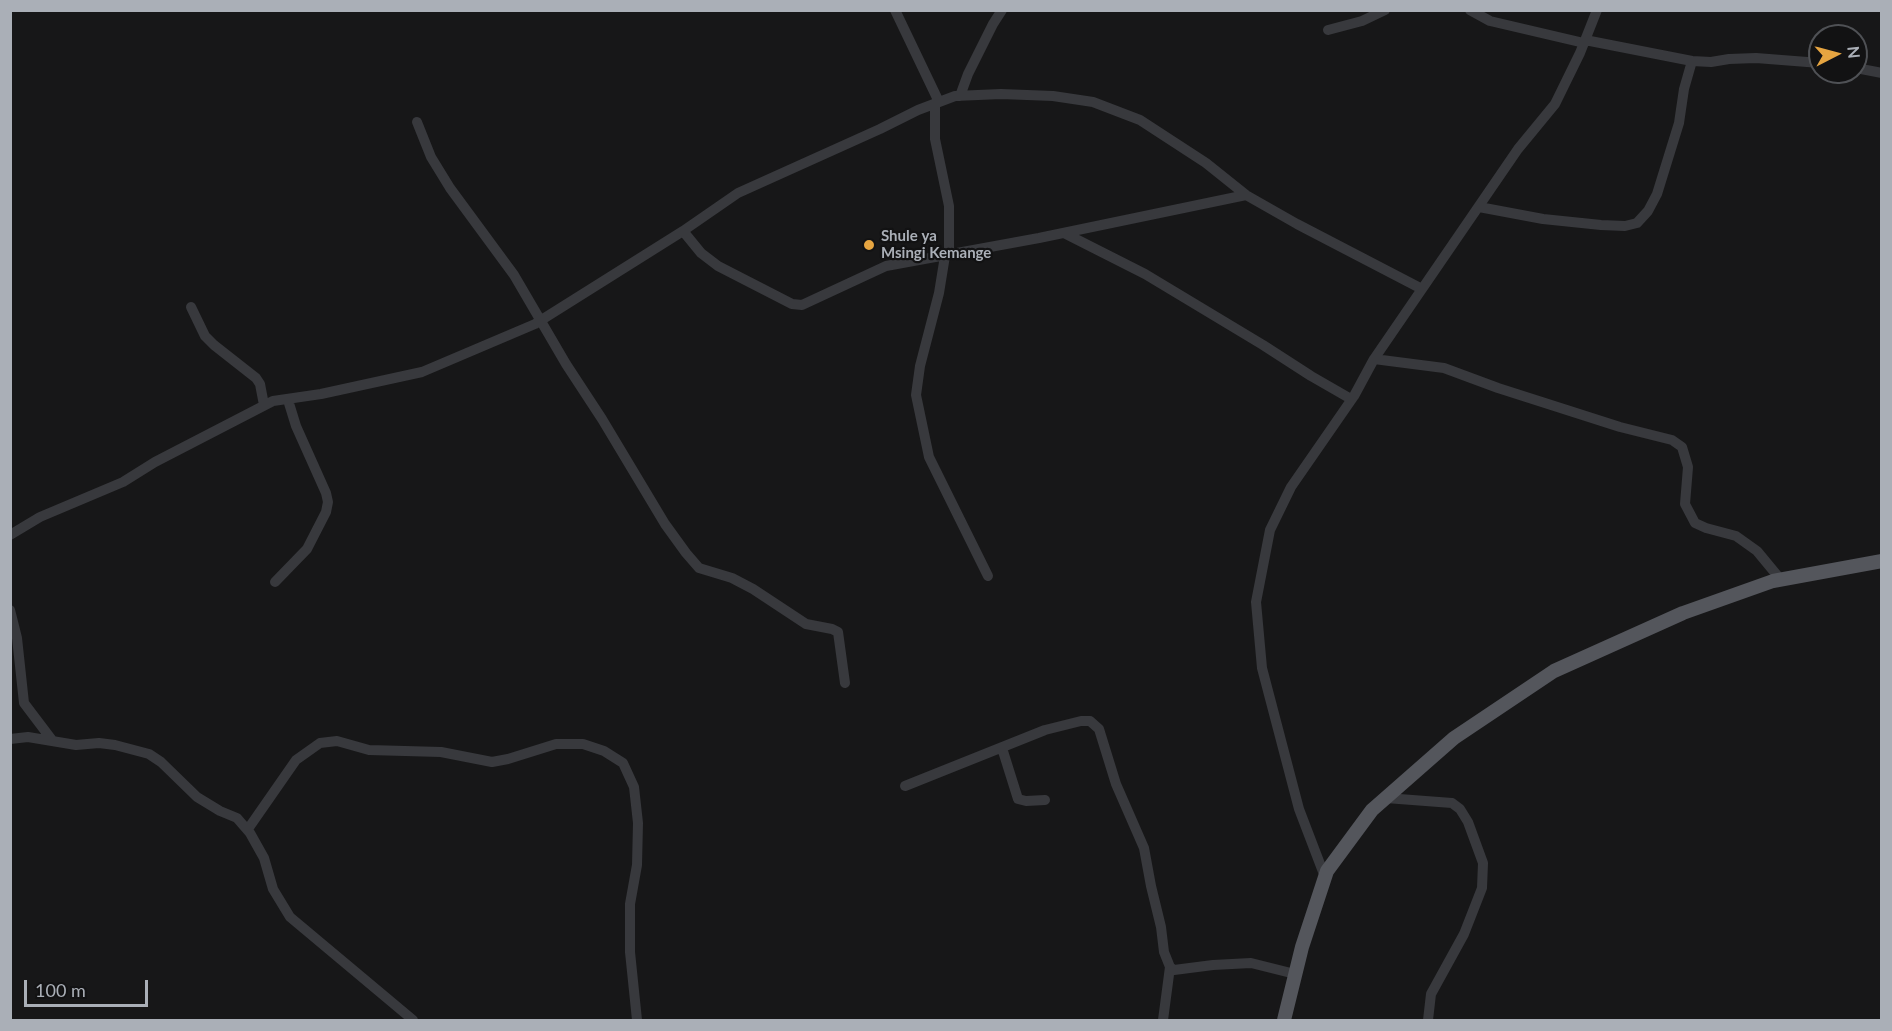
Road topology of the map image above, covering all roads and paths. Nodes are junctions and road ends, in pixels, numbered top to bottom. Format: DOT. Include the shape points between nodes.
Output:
graph roads {
  1 [pos="895,10"];
  2 [pos="1002,10"];
  3 [pos="1385,10"];
  4 [pos="1470,10"];
  5 [pos="1597,10"];
  6 [pos="1328,30"];
  7 [pos="1585,41"];
  8 [pos="1692,61"];
  9 [pos="1808,62"];
  10 [pos="960,96"];
  11 [pos="937,103"];
  12 [pos="417,122"];
  13 [pos="1246,195"];
  14 [pos="1479,207"];
  15 [pos="683,231"];
  16 [pos="1064,232"];
  17 [pos="947,255"];
  18 [pos="1422,289"];
  19 [pos="191,307"];
  20 [pos="540,321"];
  21 [pos="1374,359"];
  22 [pos="1351,399"];
  23 [pos="288,400"];
  24 [pos="264,405"];
  25 [pos="10,535"];
  26 [pos="1881,561"];
  27 [pos="988,576"];
  28 [pos="1781,580"];
  29 [pos="275,582"];
  30 [pos="10,610"];
  31 [pos="846,683"];
  32 [pos="10,739"];
  33 [pos="52,740"];
  34 [pos="1002,748"];
  35 [pos="905,786"];
  36 [pos="1386,798"];
  37 [pos="1045,800"];
  38 [pos="248,830"];
  39 [pos="1325,877"];
  40 [pos="1170,968"];
  41 [pos="1295,974"];
  42 [pos="413,1020"];
  43 [pos="637,1020"];
  44 [pos="1163,1020"];
  45 [pos="1284,1020"];
  46 [pos="1428,1020"];
  1 -- 11 [label="street"];
  2 -- 10 [label="street"];
  3 -- 6 [label="street"];
  4 -- 7 [label="street" via="1490,21"];
  5 -- 7 [label="street"];
  7 -- 8 [label="street"];
  7 -- 14 [label="street" via="1555,104 1518,149"];
  8 -- 9 [label="street" via="1756,58"];
  8 -- 14 [label="street" via="1679,123 1657,194 1637,223 1601,225"];
  10 -- 11 [label="street"];
  10 -- 13 [label="street" via="1053,96 1093,102 1140,120 1206,163"];
  11 -- 15 [label="street" via="746,189"];
  11 -- 17 [label="street" via="934,139 949,206"];
  12 -- 20 [label="street" via="431,157 450,188 513,274"];
  13 -- 16 [label="street"];
  13 -- 18 [label="street"];
  14 -- 18 [label="street"];
  15 -- 17 [label="street" via="718,266 792,304 802,305 886,266"];
  15 -- 20 [label="street"];
  16 -- 17 [label="street"];
  16 -- 22 [label="street" via="1146,274"];
  17 -- 27 [label="street" via="916,395 929,457"];
  18 -- 21 [label="street"];
  19 -- 24 [label="street" via="205,336 260,384"];
  20 -- 23 [label="street" via="422,372"];
  20 -- 31 [label="street" via="686,553 699,568 732,578 806,624 837,632"];
  21 -- 22 [label="street"];
  21 -- 28 [label="street" via="1444,368 1620,427 1672,440 1682,447 1688,467 1685,504 1695,523 1736,536 1758,551"];
  22 -- 39 [label="street" via="1291,486 1270,530 1256,602 1262,668 1299,808"];
  23 -- 24 [label="street"];
  23 -- 29 [label="street" via="328,502 307,549"];
  24 -- 25 [label="street" via="123,482 40,516"];
  26 -- 28 [label="main road"];
  28 -- 36 [label="main road" via="1683,613 1554,671 1454,738"];
  30 -- 33 [label="street" via="24,703"];
  32 -- 33 [label="street"];
  33 -- 38 [label="street" via="76,745 115,745 149,754 197,797 237,818"];
  34 -- 35 [label="street"];
  34 -- 37 [label="street" via="1018,799"];
  34 -- 40 [label="street" via="1045,730 1081,721 1090,721 1099,729 1116,784 1144,848"];
  36 -- 39 [label="main road" via="1372,810"];
  36 -- 46 [label="street" via="1452,803 1468,822 1483,862 1482,888 1464,934 1431,994"];
  38 -- 42 [label="street" via="264,858 273,889 290,917"];
  38 -- 43 [label="street" via="296,759 320,743 337,741 369,750 441,752 492,762 556,744 583,744 604,751 623,763 634,787 638,865 630,904 630,952"];
  39 -- 41 [label="main road"];
  40 -- 41 [label="street" via="1251,963"];
  40 -- 44 [label="street"];
  41 -- 45 [label="main road"];
}
